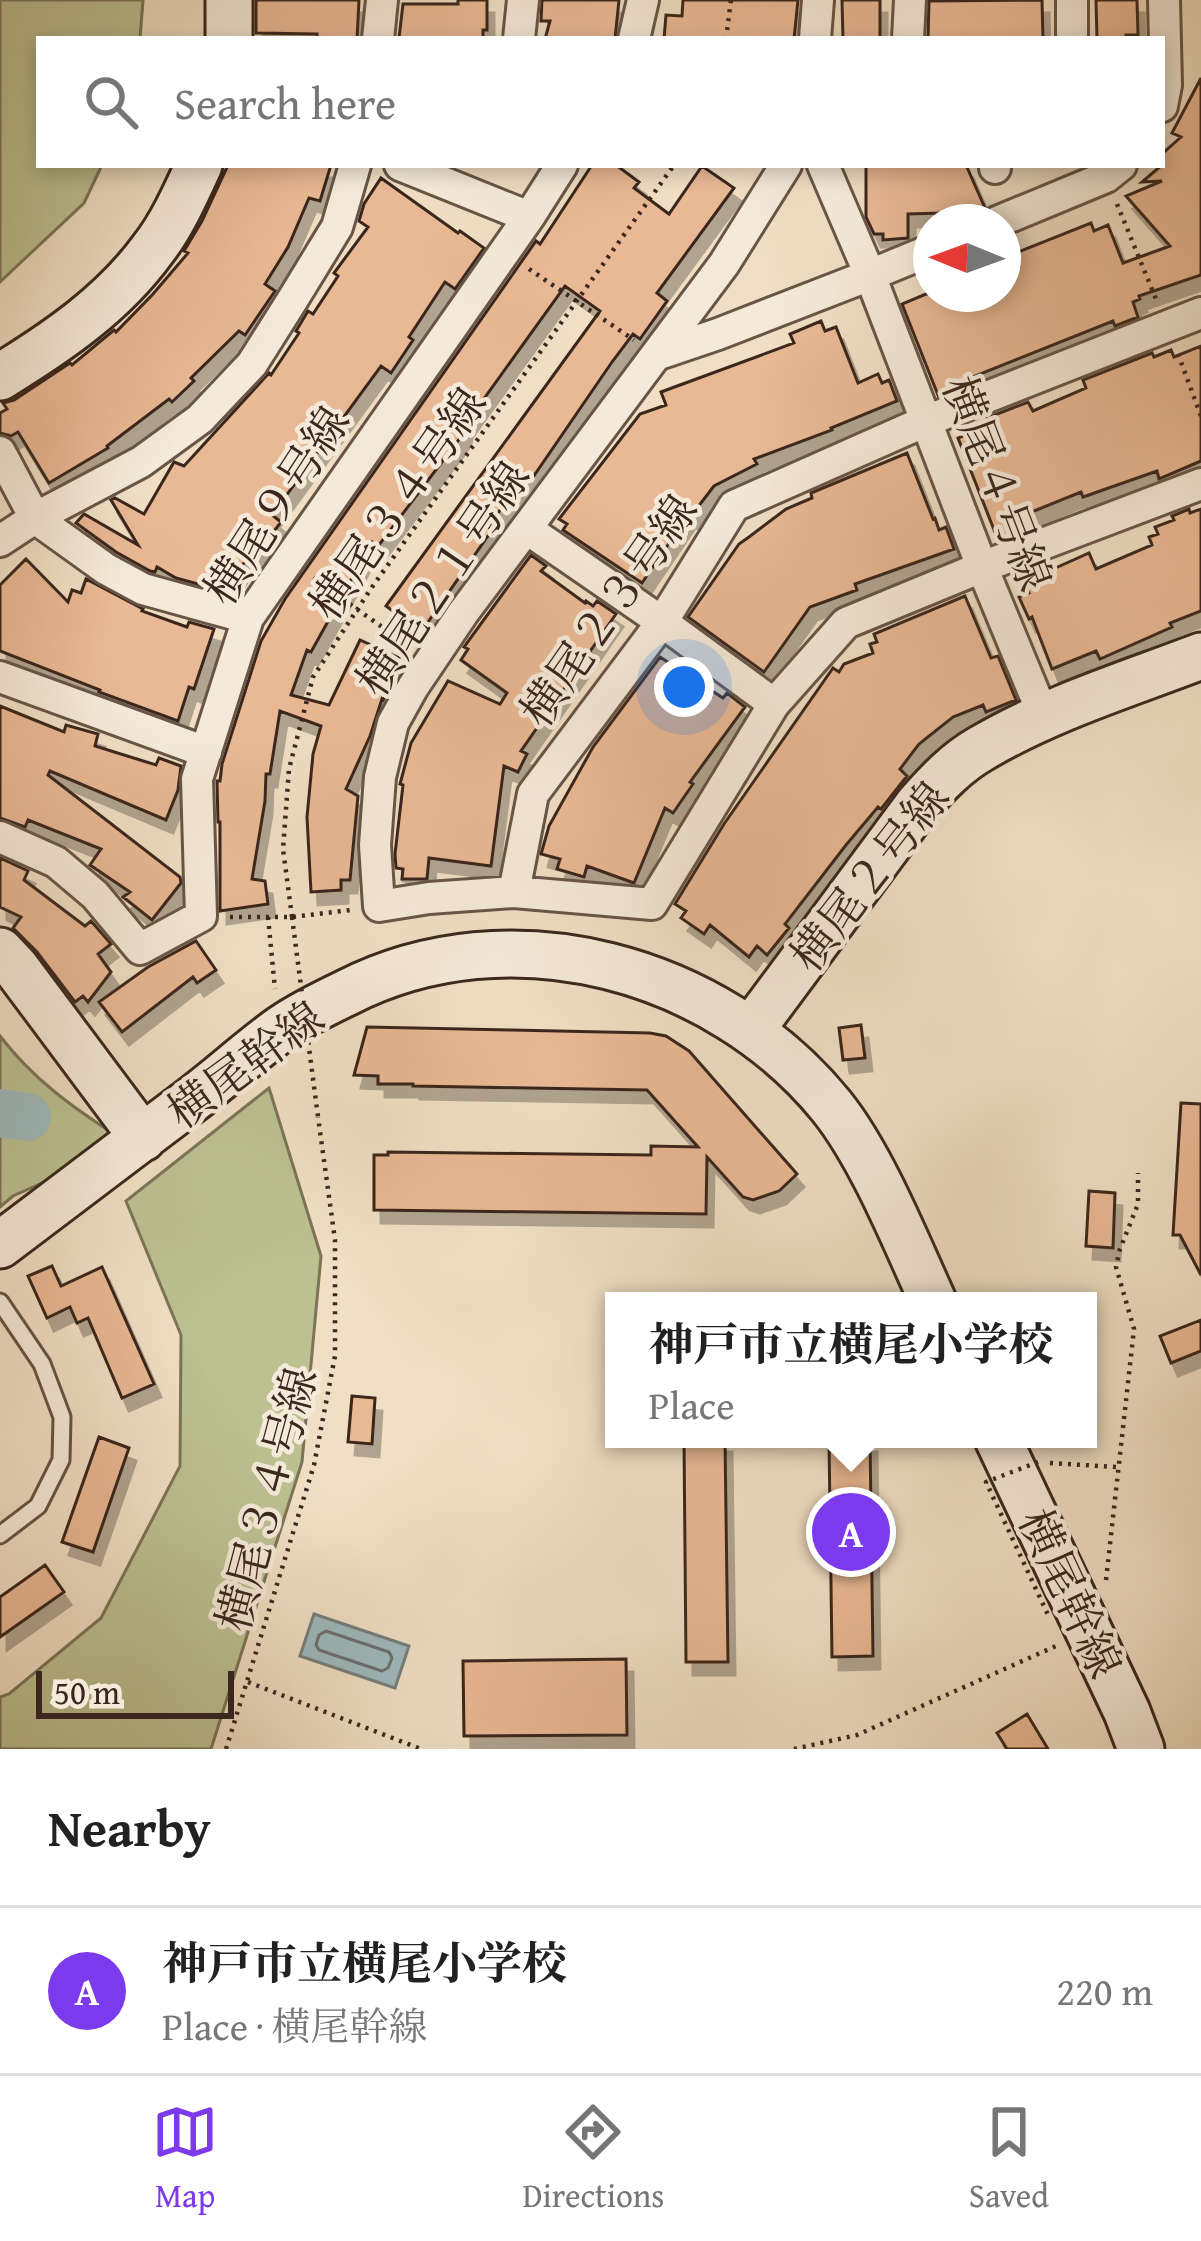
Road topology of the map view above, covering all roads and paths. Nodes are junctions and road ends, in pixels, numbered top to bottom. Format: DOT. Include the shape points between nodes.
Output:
graph roads {
  1 [pos="229,0"];
  2 [pos="382,0"];
  3 [pos="524,0"];
  4 [pos="643,0"];
  5 [pos="731,0"];
  6 [pos="818,0"];
  7 [pos="910,0"];
  8 [pos="1072,0"];
  9 [pos="1164,0"];
  10 [pos="229,36"];
  11 [pos="378,36"];
  12 [pos="519,36"];
  13 [pos="635,36"];
  14 [pos="726,36"];
  15 [pos="815,36"];
  16 [pos="908,36"];
  17 [pos="1072,36"];
  18 [pos="1165,36"];
  19 [pos="1165,42"];
  20 [pos="1165,90"];
  21 [pos="197,168"];
  22 [pos="354,168"];
  23 [pos="560,168"];
  24 [pos="672,168"];
  25 [pos="784,168"];
  26 [pos="825,168"];
  27 [pos="1114,171"];
  28 [pos="442,172"];
  29 [pos="1021,212"];
  30 [pos="529,217"];
  31 [pos="504,252"];
  32 [pos="913,257"];
  33 [pos="870,274"];
  34 [pos="576,301"];
  35 [pos="1201,313"];
  36 [pos="1168,327"];
  37 [pos="656,355"];
  38 [pos="0,376"];
  39 [pos="1201,416"];
  40 [pos="926,422"];
  41 [pos="0,452"];
  42 [pos="1201,484"];
  43 [pos="35,518"];
  44 [pos="527,529"];
  45 [pos="0,541"];
  46 [pos="287,559"];
  47 [pos="982,568"];
  48 [pos="357,610"];
  49 [pos="248,618"];
  50 [pos="662,622"];
  51 [pos="1201,656"];
  52 [pos="430,662"];
  53 [pos="0,676"];
  54 [pos="774,704"];
  55 [pos="1044,717"];
  56 [pos="206,752"];
  57 [pos="0,838"];
  58 [pos="514,892"];
  59 [pos="379,907"];
  60 [pos="201,916"];
  61 [pos="268,917"];
  62 [pos="292,917"];
  63 [pos="0,951"];
  64 [pos="277,1004"];
  65 [pos="751,1030"];
  66 [pos="143,1138"];
  67 [pos="1138,1173"];
  68 [pos="0,1245"];
  69 [pos="929,1292"];
  70 [pos="0,1302"];
  71 [pos="1002,1448"];
  72 [pos="1119,1467"];
  73 [pos="0,1535"];
  74 [pos="1106,1580"];
  75 [pos="1049,1617"];
  76 [pos="1064,1642"];
  77 [pos="248,1682"];
  78 [pos="226,1749"];
  79 [pos="421,1749"];
  80 [pos="794,1749"];
  81 [pos="1141,1749"];
  1 -- 10 [label="street"];
  2 -- 11 [label="street"];
  3 -- 12 [label="street"];
  4 -- 13 [label="street"];
  5 -- 14 [label="path"];
  6 -- 15 [label="street"];
  7 -- 16 [label="street"];
  8 -- 17 [label="street"];
  9 -- 18 [label="street"];
  19 -- 20 [label="street"];
  21 -- 38 [label="street" via="134,273 54,344"];
  22 -- 43 [label="street" via="337,227 252,364 200,419 141,462"];
  23 -- 30 [label="street, 横尾９号線"];
  24 -- 34 [label="path, 横尾３４号線"];
  25 -- 37 [label="street, 横尾２１号線"];
  26 -- 33 [label="street, 横尾４号線"];
  27 -- 29 [label="street"];
  27 -- 36 [label="path"];
  28 -- 30 [label="street"];
  30 -- 31 [label="street, 横尾９号線"];
  31 -- 34 [label="path"];
  31 -- 46 [label="street, 横尾９号線"];
  32 -- 33 [label="street"];
  33 -- 37 [label="street"];
  33 -- 40 [label="street, 横尾４号線"];
  34 -- 37 [label="path"];
  34 -- 48 [label="path, 横尾３４号線"];
  35 -- 36 [label="street, 横尾２３号線"];
  36 -- 39 [label="path"];
  36 -- 40 [label="street, 横尾２３号線"];
  37 -- 44 [label="street, 横尾２１号線"];
  40 -- 47 [label="street, 横尾４号線"];
  40 -- 50 [label="street, 横尾２３号線" via="734,506"];
  41 -- 43 [label="street"];
  42 -- 47 [label="street"];
  43 -- 45 [label="street"];
  43 -- 49 [label="street" via="142,589"];
  44 -- 50 [label="street"];
  44 -- 52 [label="street, 横尾２１号線"];
  46 -- 48 [label="path"];
  46 -- 49 [label="street, 横尾９号線"];
  47 -- 54 [label="street" via="846,623"];
  47 -- 55 [label="street, 横尾４号線"];
  48 -- 52 [label="path"];
  48 -- 62 [label="path, 横尾３４号線" via="313,676 289,769 283,849"];
  49 -- 56 [label="street, 横尾９号線"];
  50 -- 54 [label="street"];
  50 -- 58 [label="street, 横尾２３号線" via="533,794"];
  51 -- 55 [label="street, 横尾２号線"];
  52 -- 59 [label="street, 横尾２１号線" via="393,723 380,777"];
  53 -- 56 [label="street"];
  54 -- 58 [label="street" via="652,904"];
  55 -- 65 [label="street, 横尾２号線" via="943,777"];
  56 -- 60 [label="street, 横尾９号線" via="197,779"];
  57 -- 60 [label="street" via="56,862 140,949"];
  58 -- 59 [label="street"];
  59 -- 62 [label="path"];
  60 -- 61 [label="path"];
  61 -- 62 [label="path"];
  61 -- 64 [label="path"];
  62 -- 77 [label="path, 横尾３４号線, bridge" via="335,1240 335,1356 314,1466"];
  63 -- 66 [label="street"];
  65 -- 66 [label="street, 横尾幹線" via="660,981 597,962 462,957 369,982 284,1027"];
  65 -- 69 [label="street, 横尾幹線" via="843,1124"];
  66 -- 68 [label="street, 横尾幹線"];
  67 -- 72 [label="path" via="1138,1204 1116,1267 1134,1330"];
  70 -- 73 [label="lane" via="42,1364 62,1417 62,1460 38,1506"];
  71 -- 81 [label="street, 横尾幹線"];
  72 -- 74 [label="path"];
  72 -- 75 [label="path, bridge" via="1038,1462 986,1482"];
  76 -- 80 [label="path" via="857,1735"];
  77 -- 78 [label="path, 横尾３４号線"];
  77 -- 79 [label="path"];
}
